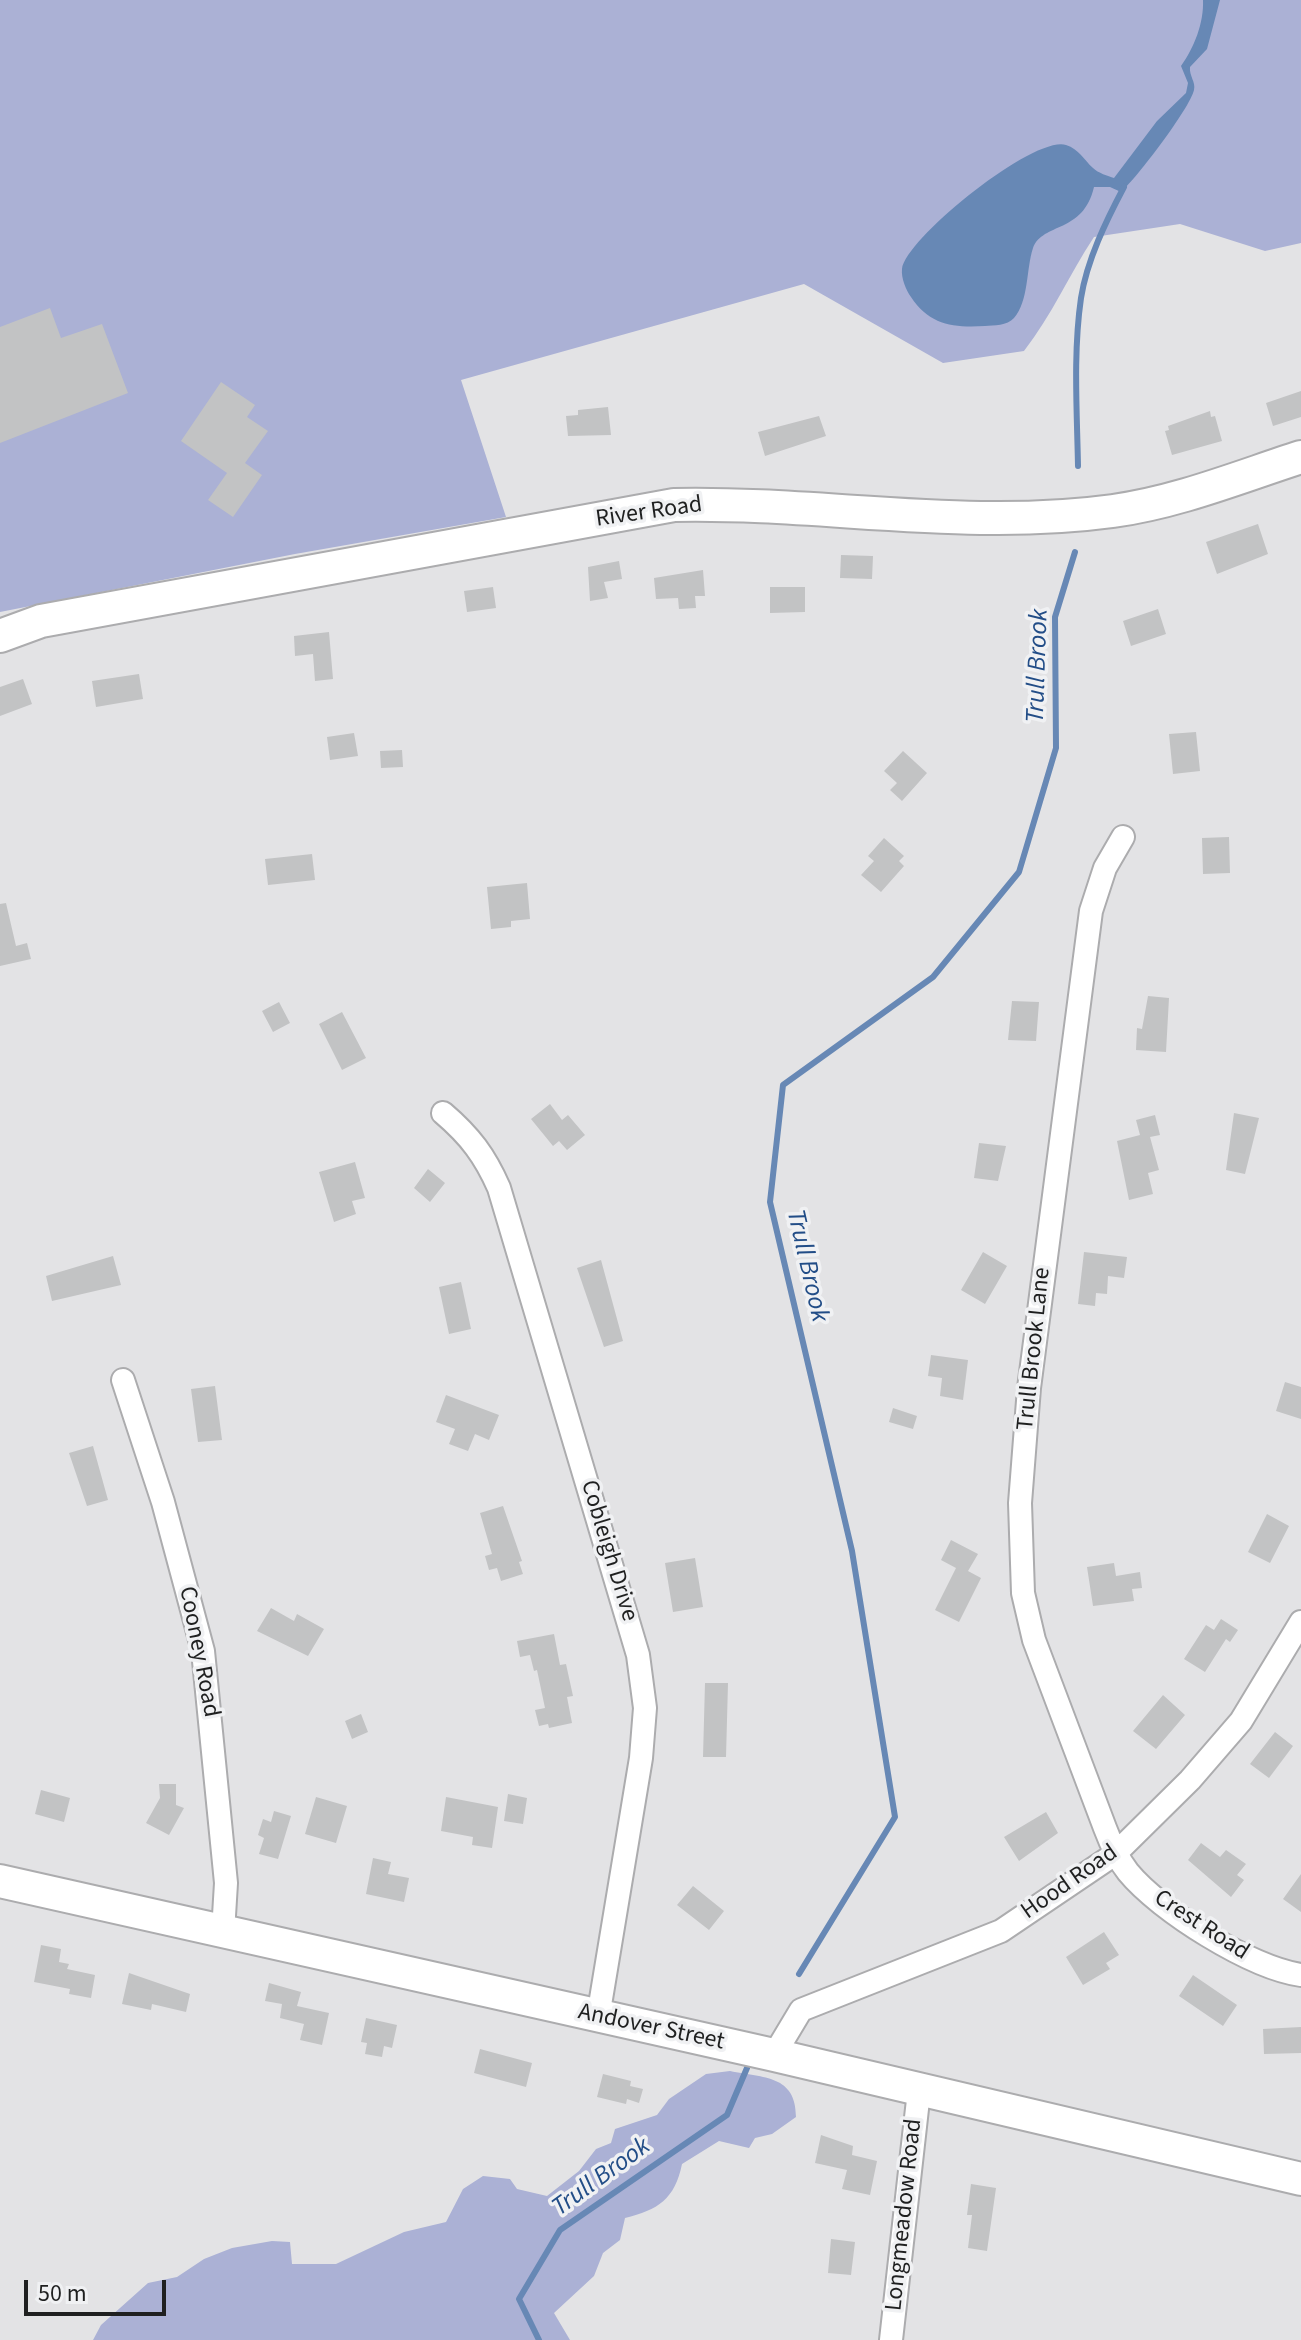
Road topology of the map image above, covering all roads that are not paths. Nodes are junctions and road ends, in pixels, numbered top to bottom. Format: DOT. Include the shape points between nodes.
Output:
graph roads {
  1 [pos="1301,457"];
  2 [pos="0,636"];
  3 [pos="1123,837"];
  4 [pos="443,1113"];
  5 [pos="123,1380"];
  6 [pos="1301,1622"];
  7 [pos="1115,1854"];
  8 [pos="0,1881"];
  9 [pos="223,1932"];
  10 [pos="1301,1975"];
  11 [pos="598,2017"];
  12 [pos="774,2055"];
  13 [pos="919,2091"];
  14 [pos="1301,2179"];
  15 [pos="891,2340"];
  1 -- 2 [label="main road, River Road" via="1153,504 1076,515 988,520 751,504 674,505 82,613"];
  3 -- 7 [label="street, Trull Brook Lane" via="1105,868 1091,911 1029,1388 1019,1548 1034,1640"];
  4 -- 11 [label="street, Cobleigh Drive" via="485,1157 499,1188 638,1655 645,1708 641,1758"];
  5 -- 9 [label="street, Cooney Road" via="203,1651 226,1883"];
  6 -- 7 [label="street, Hood Road" via="1241,1721"];
  7 -- 10 [label="street, Crest Road" via="1143,1888 1181,1916 1251,1960"];
  7 -- 12 [label="street, Hood Road" via="1001,1931 801,2010"];
  8 -- 9 [label="main road, Andover Street"];
  9 -- 11 [label="main road, Andover Street"];
  11 -- 12 [label="main road, Andover Street"];
  12 -- 13 [label="main road, Andover Street"];
  13 -- 14 [label="main road, Andover Street"];
  13 -- 15 [label="street, Longmeadow Road"];
}
